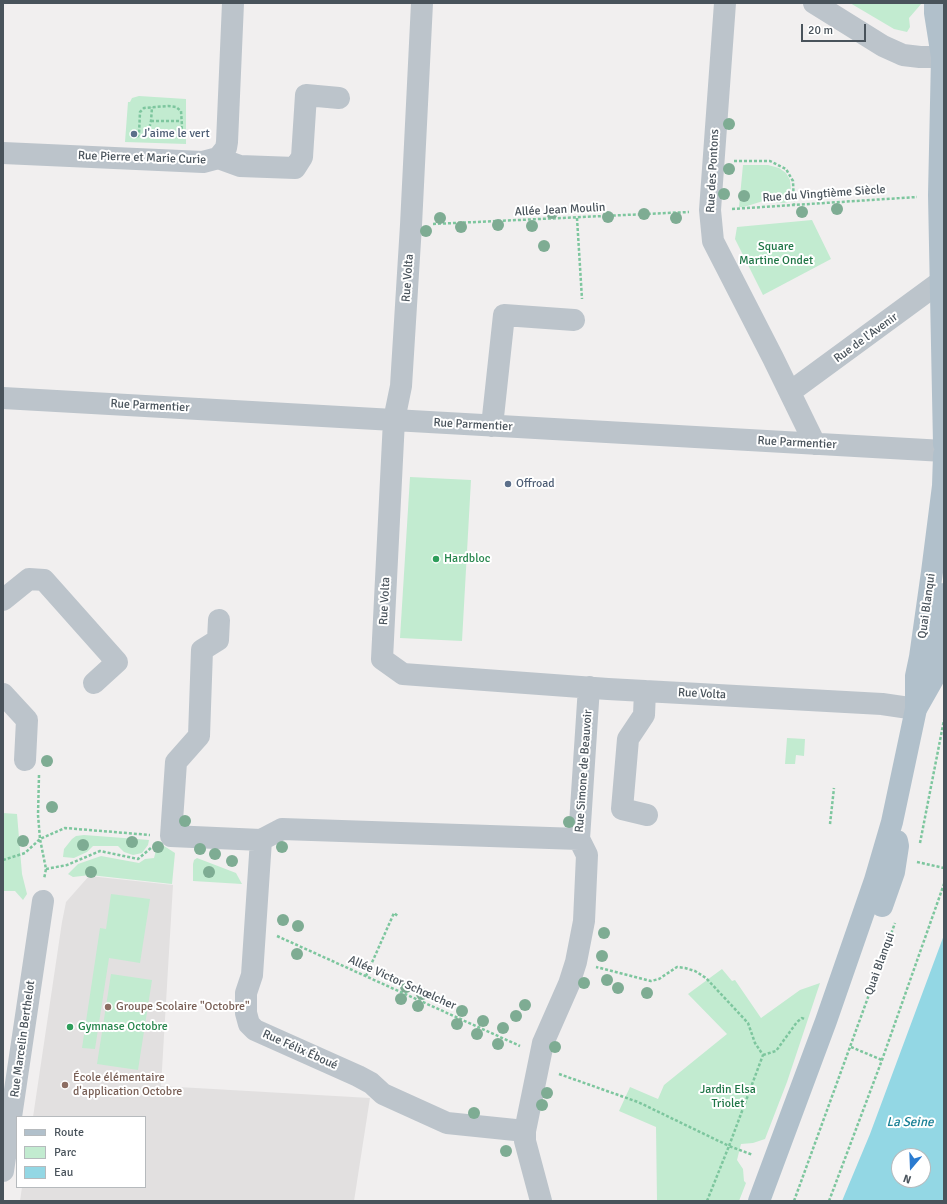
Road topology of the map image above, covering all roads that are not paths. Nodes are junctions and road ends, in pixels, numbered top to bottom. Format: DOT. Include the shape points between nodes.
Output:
graph roads {
  1 [pos="233,3"];
  2 [pos="422,3"];
  3 [pos="725,3"];
  4 [pos="814,3"];
  5 [pos="935,3"];
  6 [pos="943,53"];
  7 [pos="339,98"];
  8 [pos="943,102"];
  9 [pos="3,153"];
  10 [pos="218,158"];
  11 [pos="940,282"];
  12 [pos="572,320"];
  13 [pos="790,392"];
  14 [pos="3,398"];
  15 [pos="394,420"];
  16 [pos="492,426"];
  17 [pos="815,444"];
  18 [pos="944,444"];
  19 [pos="944,451"];
  20 [pos="944,455"];
  21 [pos="944,594"];
  22 [pos="3,600"];
  23 [pos="219,620"];
  24 [pos="94,683"];
  25 [pos="589,688"];
  26 [pos="645,691"];
  27 [pos="3,694"];
  28 [pos="916,709"];
  29 [pos="25,756"];
  30 [pos="647,815"];
  31 [pos="892,822"];
  32 [pos="579,839"];
  33 [pos="262,840"];
  34 [pos="42,904"];
  35 [pos="10,1083"];
  36 [pos="525,1131"];
  37 [pos="3,1171"];
  38 [pos="541,1201"];
  39 [pos="759,1201"];
  40 [pos="774,1201"];
  1 -- 10 [label="street, Rue Pierre et Marie Curie" via="227,142 226,148"];
  2 -- 15 [label="street, Rue Volta" via="401,386"];
  3 -- 13 [label="street, Rue des Pontons" via="710,210 713,241"];
  4 -- 6 [label="street" via="883,46 903,55 920,57"];
  5 -- 6 [label="main road"];
  6 -- 8 [label="main road"];
  7 -- 10 [label="street" via="306,95 302,157 294,168 240,166"];
  8 -- 11 [label="main road" via="939,195"];
  9 -- 10 [label="street, Rue Pierre et Marie Curie" via="203,162"];
  11 -- 13 [label="street, Rue de l'Avenir"];
  11 -- 18 [label="main road"];
  12 -- 16 [label="street" via="504,315"];
  13 -- 17 [label="street, Rue des Pontons"];
  14 -- 15 [label="street, Rue Parmentier"];
  15 -- 16 [label="street, Rue Parmentier"];
  15 -- 25 [label="street, Rue Volta" via="382,659 403,674"];
  16 -- 17 [label="street, Rue Parmentier"];
  17 -- 19 [label="street, Rue Parmentier"];
  20 -- 28 [label="main road, Quai Blanqui" via="943,486 916,676"];
  21 -- 28 [label="main road, Quai Blanqui" via="933,679"];
  22 -- 24 [label="street" via="28,579 44,580 117,662"];
  23 -- 33 [label="street" via="218,640 202,650 199,736 176,762 166,834"];
  25 -- 26 [label="street, Rue Volta"];
  25 -- 32 [label="street, Rue Simone de Beauvoir"];
  26 -- 28 [label="street, Rue Volta" via="882,704"];
  26 -- 30 [label="street" via="644,715 628,739 622,809"];
  27 -- 29 [label="street" via="27,720"];
  28 -- 31 [label="main road, Quai Blanqui"];
  31 -- 39 [label="main road, Quai Blanqui" via="875,880 826,1021"];
  31 -- 40 [label="main road, Quai Blanqui" via="898,846 894,872"];
  32 -- 33 [label="street" via="282,829"];
  32 -- 36 [label="street, Rue Simone de Beauvoir" via="587,855 584,921 569,984 543,1043"];
  33 -- 36 [label="street, Rue Félix Éboué" via="252,975 246,993 249,1024 255,1030 358,1076 383,1094 447,1123"];
  34 -- 35 [label="street, Rue Marcelin Berthelot"];
  35 -- 37 [label="street, Rue Marcelin Berthelot"];
  36 -- 38 [label="street, Rue Simone de Beauvoir" via="525,1141"];
}
